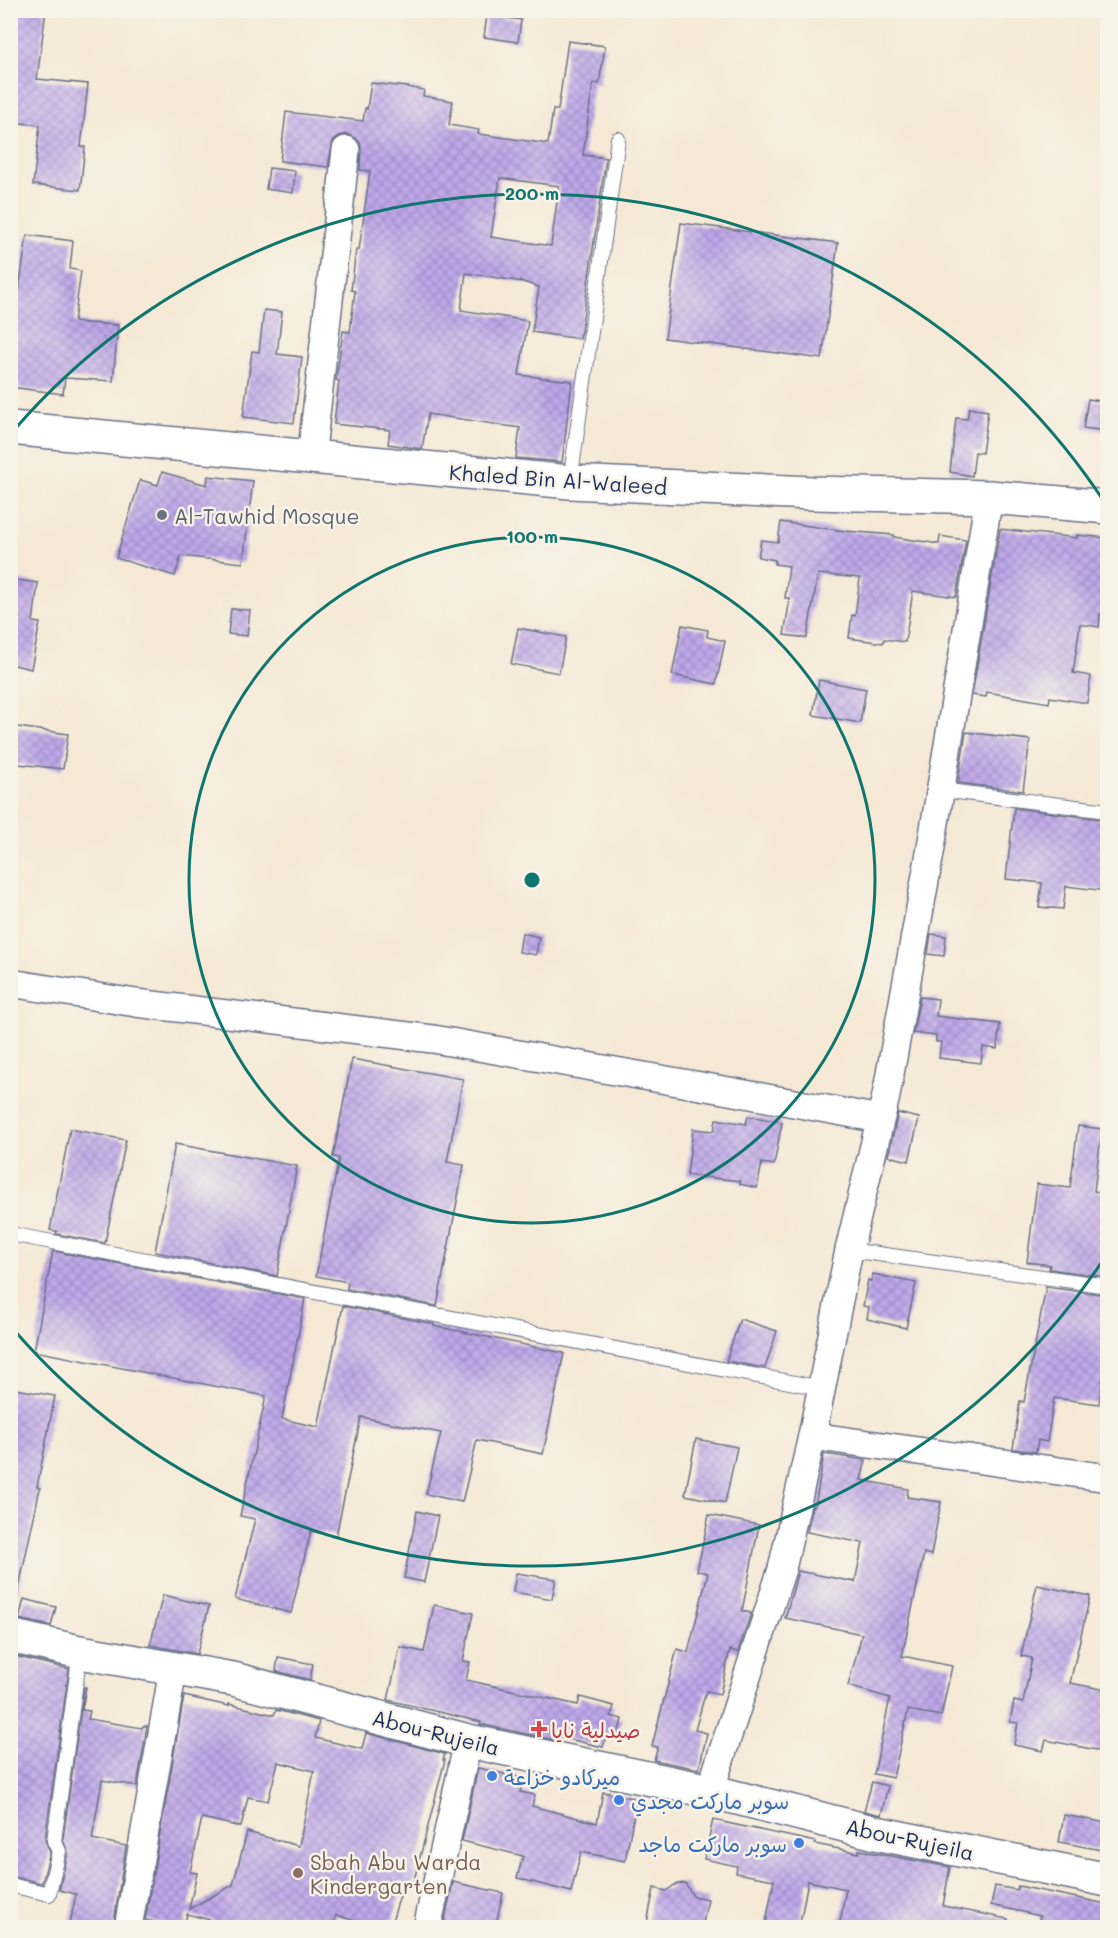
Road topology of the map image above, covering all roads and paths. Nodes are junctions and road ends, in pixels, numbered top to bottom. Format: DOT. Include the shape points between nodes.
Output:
graph roads {
  1 [pos="618,139"];
  2 [pos="346,150"];
  3 [pos="10,428"];
  4 [pos="311,459"];
  5 [pos="570,482"];
  6 [pos="989,497"];
  7 [pos="1107,507"];
  8 [pos="941,790"];
  9 [pos="1107,811"];
  10 [pos="10,983"];
  11 [pos="880,1119"];
  12 [pos="10,1234"];
  13 [pos="849,1250"];
  14 [pos="1107,1286"];
  15 [pos="821,1388"];
  16 [pos="812,1436"];
  17 [pos="1107,1478"];
  18 [pos="10,1636"];
  19 [pos="80,1652"];
  20 [pos="173,1670"];
  21 [pos="468,1741"];
  22 [pos="710,1791"];
  23 [pos="1107,1880"];
  24 [pos="10,1885"];
  25 [pos="128,1928"];
  26 [pos="427,1928"];
  1 -- 5 [label="lane"];
  2 -- 4 [label="street"];
  3 -- 4 [label="street, Khaled Bin Al-Waleed"];
  4 -- 5 [label="street, Khaled Bin Al-Waleed"];
  5 -- 6 [label="street, Khaled Bin Al-Waleed" via="812,494"];
  6 -- 7 [label="street, Khaled Bin Al-Waleed"];
  6 -- 8 [label="street"];
  8 -- 9 [label="lane"];
  8 -- 11 [label="street"];
  10 -- 11 [label="street" via="433,1039"];
  11 -- 13 [label="street"];
  12 -- 15 [label="lane"];
  13 -- 14 [label="lane"];
  13 -- 15 [label="street"];
  15 -- 16 [label="street"];
  16 -- 17 [label="street"];
  16 -- 22 [label="street" via="782,1569"];
  18 -- 19 [label="street, Abou-Rujeila"];
  19 -- 20 [label="street, Abou-Rujeila"];
  19 -- 24 [label="lane" via="54,1841 59,1851 49,1894"];
  20 -- 21 [label="street, Abou-Rujeila" via="233,1679"];
  20 -- 25 [label="street"];
  21 -- 22 [label="street, Abou-Rujeila"];
  21 -- 26 [label="street"];
  22 -- 23 [label="street, Abou-Rujeila" via="876,1833"];
}
